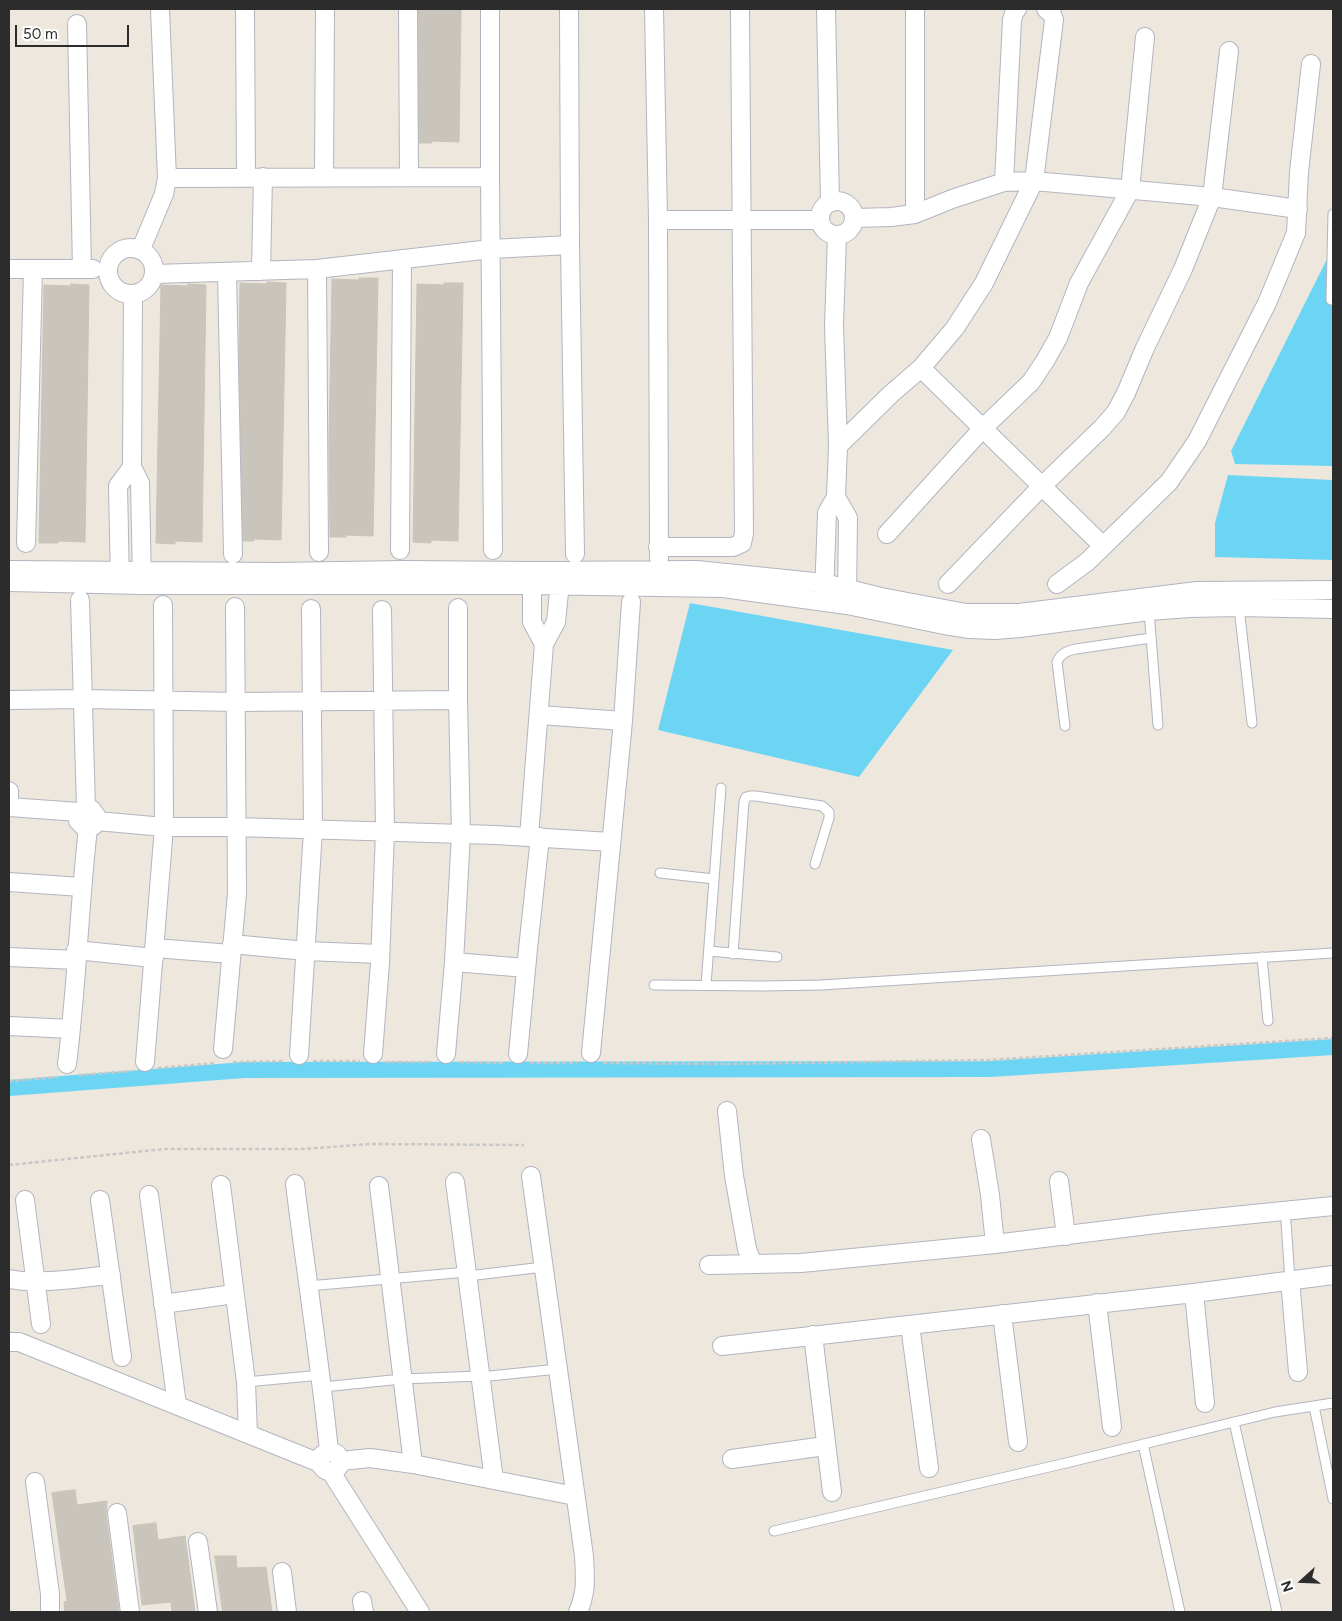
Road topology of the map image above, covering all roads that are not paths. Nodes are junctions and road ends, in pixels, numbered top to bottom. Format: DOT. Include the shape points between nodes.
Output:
graph roads {
  1 [pos="160,9"];
  2 [pos="245,9"];
  3 [pos="326,9"];
  4 [pos="408,9"];
  5 [pos="490,9"];
  6 [pos="569,9"];
  7 [pos="654,9"];
  8 [pos="740,9"];
  9 [pos="826,9"];
  10 [pos="915,9"];
  11 [pos="1017,9"];
  12 [pos="1046,9"];
  13 [pos="77,24"];
  14 [pos="1145,37"];
  15 [pos="1229,50"];
  16 [pos="1311,64"];
  17 [pos="409,176"];
  18 [pos="255,177"];
  19 [pos="324,177"];
  20 [pos="490,177"];
  21 [pos="167,178"];
  22 [pos="1034,181"];
  23 [pos="1004,182"];
  24 [pos="1130,190"];
  25 [pos="1212,197"];
  26 [pos="830,203"];
  27 [pos="1298,209"];
  28 [pos="915,214"];
  29 [pos="1333,214"];
  30 [pos="855,218"];
  31 [pos="742,219"];
  32 [pos="658,220"];
  33 [pos="820,220"];
  34 [pos="836,236"];
  35 [pos="570,246"];
  36 [pos="491,249"];
  37 [pos="141,250"];
  38 [pos="402,259"];
  39 [pos="108,268"];
  40 [pos="9,269"];
  41 [pos="82,269"];
  42 [pos="317,269"];
  43 [pos="33,270"];
  44 [pos="261,271"];
  45 [pos="227,272"];
  46 [pos="154,274"];
  47 [pos="133,294"];
  48 [pos="1333,300"];
  49 [pos="921,368"];
  50 [pos="983,428"];
  51 [pos="838,446"];
  52 [pos="132,468"];
  53 [pos="1042,486"];
  54 [pos="836,497"];
  55 [pos="887,534"];
  56 [pos="26,543"];
  57 [pos="1103,546"];
  58 [pos="658,547"];
  59 [pos="400,550"];
  60 [pos="493,550"];
  61 [pos="319,552"];
  62 [pos="232,554"];
  63 [pos="574,554"];
  64 [pos="9,570"];
  65 [pos="120,577"];
  66 [pos="142,578"];
  67 [pos="532,578"];
  68 [pos="561,578"];
  69 [pos="659,578"];
  70 [pos="9,582"];
  71 [pos="824,583"];
  72 [pos="948,584"];
  73 [pos="1057,584"];
  74 [pos="1333,590"];
  75 [pos="847,597"];
  76 [pos="80,600"];
  77 [pos="631,602"];
  78 [pos="824,602"];
  79 [pos="162,605"];
  80 [pos="235,607"];
  81 [pos="1239,607"];
  82 [pos="458,608"];
  83 [pos="311,609"];
  84 [pos="382,610"];
  85 [pos="1333,610"];
  86 [pos="1149,611"];
  87 [pos="1019,620"];
  88 [pos="1151,638"];
  89 [pos="544,644"];
  90 [pos="83,699"];
  91 [pos="9,700"];
  92 [pos="163,700"];
  93 [pos="382,700"];
  94 [pos="458,700"];
  95 [pos="312,701"];
  96 [pos="237,702"];
  97 [pos="540,715"];
  98 [pos="623,721"];
  99 [pos="1252,722"];
  100 [pos="1158,725"];
  101 [pos="1065,726"];
  102 [pos="721,788"];
  103 [pos="9,791"];
  104 [pos="88,818"];
  105 [pos="164,827"];
  106 [pos="237,827"];
  107 [pos="313,830"];
  108 [pos="385,832"];
  109 [pos="462,834"];
  110 [pos="535,837"];
  111 [pos="611,842"];
  112 [pos="815,864"];
  113 [pos="660,873"];
  114 [pos="714,880"];
  115 [pos="9,882"];
  116 [pos="81,887"];
  117 [pos="232,950"];
  118 [pos="709,951"];
  119 [pos="306,952"];
  120 [pos="154,953"];
  121 [pos="1333,953"];
  122 [pos="380,954"];
  123 [pos="733,954"];
  124 [pos="76,955"];
  125 [pos="9,957"];
  126 [pos="777,957"];
  127 [pos="1262,957"];
  128 [pos="454,962"];
  129 [pos="526,968"];
  130 [pos="654,985"];
  131 [pos="706,985"];
  132 [pos="1268,1021"];
  133 [pos="9,1026"];
  134 [pos="72,1029"];
  135 [pos="224,1058"];
  136 [pos="299,1059"];
  137 [pos="374,1059"];
  138 [pos="444,1059"];
  139 [pos="519,1060"];
  140 [pos="590,1060"];
  141 [pos="145,1067"];
  142 [pos="67,1072"];
  143 [pos="727,1111"];
  144 [pos="981,1139"];
  145 [pos="531,1176"];
  146 [pos="1059,1181"];
  147 [pos="456,1182"];
  148 [pos="295,1184"];
  149 [pos="221,1185"];
  150 [pos="379,1186"];
  151 [pos="149,1195"];
  152 [pos="25,1200"];
  153 [pos="100,1200"];
  154 [pos="1333,1206"];
  155 [pos="1286,1222"];
  156 [pos="1066,1236"];
  157 [pos="995,1244"];
  158 [pos="753,1264"];
  159 [pos="709,1265"];
  160 [pos="544,1267"];
  161 [pos="467,1274"];
  162 [pos="111,1275"];
  163 [pos="1333,1275"];
  164 [pos="390,1278"];
  165 [pos="9,1279"];
  166 [pos="1290,1280"];
  167 [pos="35,1281"];
  168 [pos="308,1286"];
  169 [pos="1194,1292"];
  170 [pos="234,1294"];
  171 [pos="1097,1303"];
  172 [pos="164,1304"];
  173 [pos="1002,1314"];
  174 [pos="41,1324"];
  175 [pos="910,1325"];
  176 [pos="813,1335"];
  177 [pos="12,1337"];
  178 [pos="722,1346"];
  179 [pos="122,1357"];
  180 [pos="558,1369"];
  181 [pos="1298,1372"];
  182 [pos="480,1377"];
  183 [pos="402,1379"];
  184 [pos="322,1381"];
  185 [pos="246,1382"];
  186 [pos="1205,1402"];
  187 [pos="1333,1403"];
  188 [pos="177,1405"];
  189 [pos="1314,1406"];
  190 [pos="1234,1422"];
  191 [pos="1112,1427"];
  192 [pos="248,1434"];
  193 [pos="1018,1442"];
  194 [pos="1144,1444"];
  195 [pos="825,1446"];
  196 [pos="732,1459"];
  197 [pos="330,1462"];
  198 [pos="413,1464"];
  199 [pos="929,1468"];
  200 [pos="494,1480"];
  201 [pos="35,1482"];
  202 [pos="832,1492"];
  203 [pos="575,1496"];
  204 [pos="1333,1499"];
  205 [pos="117,1513"];
  206 [pos="774,1531"];
  207 [pos="198,1542"];
  208 [pos="282,1572"];
  209 [pos="50,1612"];
  210 [pos="130,1612"];
  211 [pos="208,1612"];
  212 [pos="286,1612"];
  213 [pos="420,1612"];
  214 [pos="578,1612"];
  215 [pos="1180,1612"];
  216 [pos="1277,1612"];
  1 -- 21 [label="street"];
  2 -- 18 [label="street"];
  3 -- 19 [label="street"];
  4 -- 17 [label="street"];
  5 -- 20 [label="street"];
  6 -- 35 [label="street"];
  7 -- 32 [label="street"];
  8 -- 31 [label="street"];
  9 -- 26 [label="street"];
  10 -- 28 [label="street"];
  11 -- 23 [label="street" via="1012,20"];
  12 -- 22 [label="street" via="1054,20"];
  13 -- 41 [label="street"];
  14 -- 24 [label="street"];
  15 -- 25 [label="street"];
  16 -- 27 [label="street"];
  17 -- 19 [label="street"];
  17 -- 20 [label="street"];
  18 -- 19 [label="street"];
  18 -- 21 [label="street"];
  18 -- 44 [label="street"];
  20 -- 36 [label="street"];
  21 -- 37 [label="street" via="164,194"];
  22 -- 23 [label="street"];
  22 -- 24 [label="street"];
  22 -- 49 [label="street" via="984,283 955,328"];
  23 -- 28 [label="street" via="952,198"];
  24 -- 25 [label="street"];
  24 -- 50 [label="street" via="1078,283 1058,338 1045,361 1030,382"];
  25 -- 27 [label="street"];
  25 -- 53 [label="street" via="1183,269 1116,412"];
  26 -- 30 [label="street" via="845,202"];
  26 -- 33 [label="street" via="822,210"];
  27 -- 57 [label="street" via="1296,234 1267,303 1197,441 1169,482"];
  28 -- 30 [label="street"];
  29 -- 48 [label="lane" via="1330,300"];
  30 -- 34 [label="street" via="850,230"];
  31 -- 32 [label="street"];
  31 -- 33 [label="street"];
  31 -- 58 [label="street" via="742,543 733,547"];
  32 -- 58 [label="street"];
  33 -- 34 [label="street" via="827,232"];
  34 -- 51 [label="street" via="834,326"];
  35 -- 36 [label="street"];
  35 -- 63 [label="street"];
  36 -- 38 [label="street"];
  36 -- 60 [label="street"];
  37 -- 39 [label="street" via="133,247 116,252"];
  37 -- 46 [label="street" via="152,260"];
  38 -- 42 [label="street"];
  38 -- 59 [label="street"];
  39 -- 41 [label="street"];
  39 -- 47 [label="street" via="114,287 120,292"];
  40 -- 43 [label="street"];
  41 -- 43 [label="street"];
  42 -- 44 [label="street"];
  42 -- 61 [label="street"];
  43 -- 56 [label="street"];
  44 -- 45 [label="street"];
  45 -- 46 [label="street"];
  45 -- 62 [label="street"];
  46 -- 47 [label="street" via="149,286"];
  47 -- 52 [label="street"];
  49 -- 50 [label="street"];
  49 -- 51 [label="street"];
  50 -- 53 [label="street"];
  50 -- 55 [label="street"];
  51 -- 54 [label="street"];
  52 -- 65 [label="street" via="118,486"];
  52 -- 66 [label="street" via="140,483"];
  53 -- 57 [label="street"];
  53 -- 72 [label="street"];
  54 -- 71 [label="street" via="827,513"];
  54 -- 75 [label="street" via="848,518"];
  57 -- 73 [label="street"];
  58 -- 69 [label="street"];
  64 -- 65 [label="street"];
  65 -- 66 [label="street"];
  65 -- 70 [label="street"];
  66 -- 67 [label="street"];
  67 -- 68 [label="street"];
  67 -- 89 [label="street" via="532,622"];
  68 -- 69 [label="street"];
  68 -- 89 [label="street" via="556,622"];
  69 -- 71 [label="street" via="722,571"];
  69 -- 78 [label="street"];
  71 -- 75 [label="street"];
  71 -- 78 [label="street"];
  74 -- 87 [label="street" via="1197,590 1082,605"];
  75 -- 78 [label="street"];
  75 -- 87 [label="street" via="881,597"];
  76 -- 90 [label="street"];
  77 -- 98 [label="street"];
  79 -- 92 [label="street"];
  80 -- 96 [label="street"];
  81 -- 85 [label="street"];
  81 -- 86 [label="street"];
  81 -- 99 [label="lane"];
  82 -- 94 [label="street"];
  83 -- 95 [label="street"];
  84 -- 93 [label="street"];
  86 -- 87 [label="street" via="1070,622"];
  86 -- 88 [label="lane"];
  88 -- 100 [label="lane"];
  88 -- 101 [label="lane" via="1076,649 1059,657"];
  89 -- 97 [label="street"];
  90 -- 91 [label="street"];
  90 -- 92 [label="street"];
  90 -- 104 [label="street"];
  92 -- 96 [label="street"];
  92 -- 105 [label="street"];
  93 -- 94 [label="street"];
  93 -- 95 [label="street"];
  93 -- 108 [label="street"];
  94 -- 109 [label="street"];
  95 -- 96 [label="street"];
  95 -- 107 [label="street"];
  96 -- 106 [label="street"];
  97 -- 98 [label="street"];
  97 -- 110 [label="street"];
  98 -- 111 [label="street"];
  102 -- 114 [label="lane"];
  103 -- 104 [label="street" via="9,807"];
  104 -- 105 [label="street"];
  104 -- 116 [label="street"];
  105 -- 106 [label="street"];
  105 -- 120 [label="street"];
  106 -- 107 [label="street"];
  106 -- 117 [label="street" via="237,893"];
  107 -- 108 [label="street"];
  107 -- 119 [label="street"];
  108 -- 109 [label="street"];
  108 -- 122 [label="street"];
  109 -- 110 [label="street"];
  109 -- 128 [label="street"];
  110 -- 111 [label="street"];
  110 -- 129 [label="street"];
  111 -- 140 [label="street"];
  112 -- 123 [label="lane" via="830,818 829,812 822,806 756,796 746,798"];
  113 -- 114 [label="lane"];
  114 -- 118 [label="lane"];
  115 -- 116 [label="street"];
  116 -- 124 [label="street"];
  117 -- 119 [label="street"];
  117 -- 120 [label="street"];
  117 -- 135 [label="street"];
  118 -- 123 [label="lane"];
  118 -- 131 [label="lane"];
  119 -- 122 [label="street"];
  119 -- 136 [label="street"];
  120 -- 124 [label="street"];
  120 -- 141 [label="street"];
  121 -- 127 [label="lane"];
  122 -- 137 [label="street"];
  123 -- 126 [label="lane"];
  124 -- 125 [label="street"];
  124 -- 134 [label="street"];
  127 -- 131 [label="lane" via="821,985"];
  127 -- 132 [label="lane"];
  128 -- 129 [label="street"];
  128 -- 138 [label="street"];
  129 -- 139 [label="street"];
  130 -- 131 [label="lane"];
  133 -- 134 [label="street"];
  134 -- 142 [label="street"];
  143 -- 158 [label="street" via="734,1176"];
  144 -- 157 [label="street"];
  145 -- 160 [label="street"];
  146 -- 156 [label="street"];
  147 -- 161 [label="street"];
  148 -- 168 [label="street"];
  149 -- 170 [label="street"];
  150 -- 164 [label="street"];
  151 -- 172 [label="street"];
  152 -- 167 [label="street"];
  153 -- 162 [label="street"];
  154 -- 156 [label="street"];
  155 -- 166 [label="lane"];
  156 -- 157 [label="street"];
  157 -- 158 [label="street" via="801,1263"];
  158 -- 159 [label="street"];
  160 -- 161 [label="lane"];
  160 -- 180 [label="street"];
  161 -- 164 [label="lane"];
  161 -- 182 [label="street"];
  162 -- 167 [label="street"];
  162 -- 179 [label="street"];
  163 -- 166 [label="street"];
  164 -- 168 [label="lane"];
  164 -- 183 [label="street"];
  165 -- 167 [label="street"];
  166 -- 169 [label="street"];
  166 -- 181 [label="street"];
  167 -- 174 [label="street"];
  168 -- 184 [label="street"];
  169 -- 171 [label="street"];
  169 -- 186 [label="street"];
  170 -- 172 [label="street"];
  170 -- 185 [label="street"];
  171 -- 173 [label="street"];
  171 -- 191 [label="street"];
  172 -- 188 [label="street"];
  173 -- 175 [label="street"];
  173 -- 193 [label="street"];
  175 -- 176 [label="street"];
  175 -- 199 [label="street"];
  176 -- 178 [label="street"];
  176 -- 195 [label="street"];
  177 -- 188 [label="street"];
  180 -- 182 [label="lane"];
  180 -- 203 [label="street"];
  182 -- 183 [label="lane"];
  182 -- 200 [label="street"];
  183 -- 184 [label="lane"];
  183 -- 198 [label="street"];
  184 -- 185 [label="lane"];
  184 -- 197 [label="street"];
  185 -- 192 [label="street"];
  187 -- 189 [label="lane"];
  188 -- 192 [label="street"];
  189 -- 190 [label="lane"];
  189 -- 204 [label="lane"];
  190 -- 194 [label="lane"];
  190 -- 216 [label="lane"];
  192 -- 197 [label="street"];
  194 -- 206 [label="lane"];
  194 -- 215 [label="lane"];
  195 -- 196 [label="street"];
  195 -- 202 [label="street"];
  197 -- 198 [label="street" via="370,1458"];
  197 -- 213 [label="street"];
  198 -- 200 [label="street"];
  200 -- 203 [label="street"];
  201 -- 209 [label="street"];
  203 -- 214 [label="street" via="586,1584"];
  205 -- 210 [label="street"];
  207 -- 211 [label="street"];
  208 -- 212 [label="street"];
}
